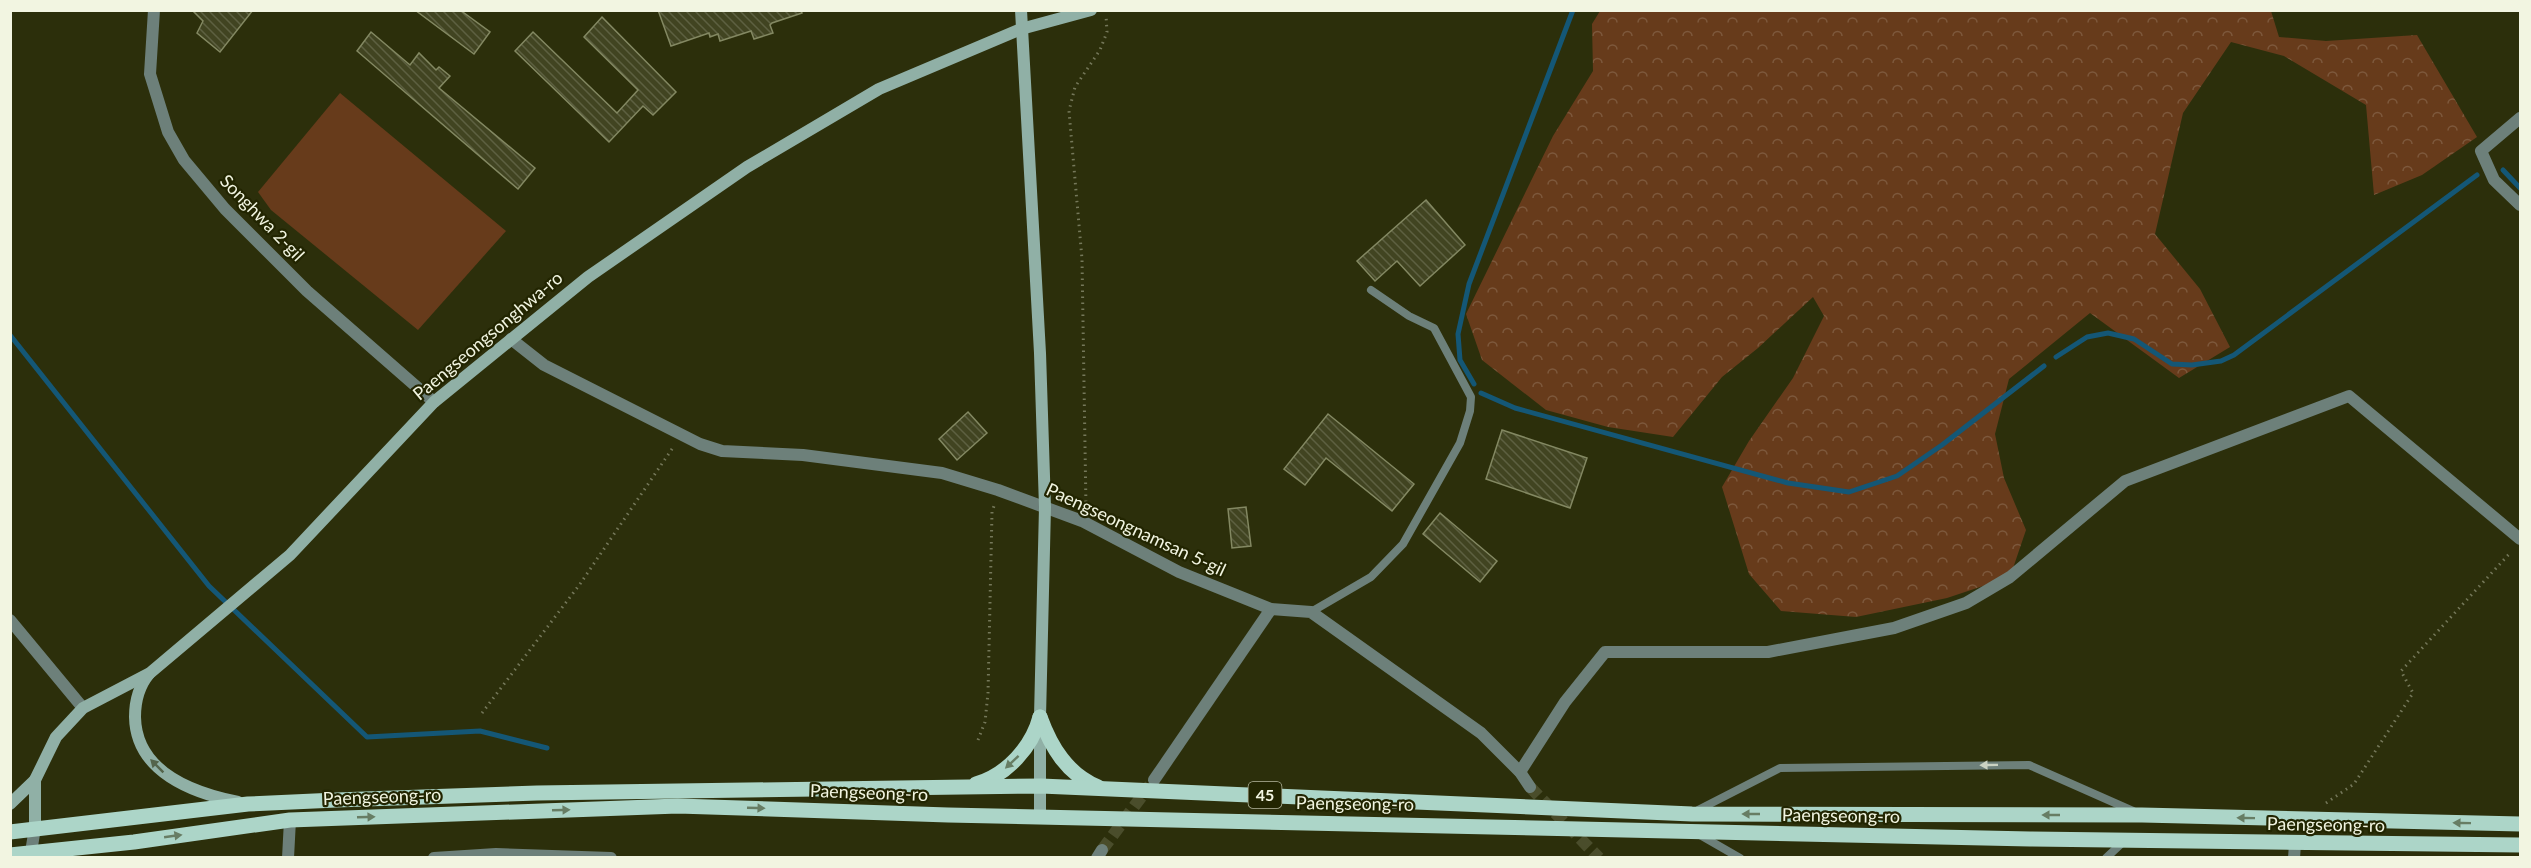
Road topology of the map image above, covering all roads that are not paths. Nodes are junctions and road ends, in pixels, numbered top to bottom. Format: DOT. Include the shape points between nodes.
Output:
graph roads {
  1 [pos="154,10"];
  2 [pos="1021,10"];
  3 [pos="1091,10"];
  4 [pos="1021,29"];
  5 [pos="2520,118"];
  6 [pos="2520,205"];
  7 [pos="1371,290"];
  8 [pos="511,339"];
  9 [pos="434,402"];
  10 [pos="1045,507"];
  11 [pos="2520,539"];
  12 [pos="1271,609"];
  13 [pos="1311,612"];
  14 [pos="10,620"];
  15 [pos="150,673"];
  16 [pos="83,708"];
  17 [pos="1040,717"];
  18 [pos="1520,772"];
  19 [pos="35,780"];
  20 [pos="1154,780"];
  21 [pos="1041,786"];
  22 [pos="964,787"];
  23 [pos="1530,787"];
  24 [pos="1101,788"];
  25 [pos="10,804"];
  26 [pos="248,804"];
  27 [pos="1692,814"];
  28 [pos="2142,815"];
  29 [pos="1040,817"];
  30 [pos="290,820"];
  31 [pos="2520,824"];
  32 [pos="35,828"];
  33 [pos="10,832"];
  34 [pos="1694,832"];
  35 [pos="2124,841"];
  36 [pos="135,842"];
  37 [pos="2520,846"];
  38 [pos="2294,851"];
  39 [pos="10,855"];
  40 [pos="30,855"];
  41 [pos="98,858"];
  42 [pos="288,858"];
  43 [pos="434,858"];
  44 [pos="611,858"];
  45 [pos="1740,858"];
  46 [pos="2106,858"];
  1 -- 9 [label="street, Songhwa 2-gil" via="150,74 168,132 184,160 225,209 307,291"];
  2 -- 4 [label="street"];
  3 -- 4 [label="street, Paengseongsonghwa-ro"];
  4 -- 8 [label="street, Paengseongsonghwa-ro" via="879,89 747,167 588,277"];
  4 -- 10 [label="street"];
  5 -- 6 [label="street" via="2481,151 2494,180"];
  7 -- 13 [label="lane" via="1434,328 1471,397 1470,411 1460,443 1403,544 1371,577"];
  8 -- 9 [label="street, Paengseongsonghwa-ro"];
  8 -- 10 [label="street, Paengseongnamsan 5-gil" via="544,365 681,435 722,451 803,454 942,473"];
  9 -- 15 [label="street, Paengseongsonghwa-ro" via="290,555"];
  10 -- 12 [label="street, Paengseongnamsan 5-gil" via="1082,521 1179,572"];
  10 -- 17 [label="street"];
  11 -- 18 [label="street" via="2349,396 2125,481 2010,577 1966,603 1904,625 1768,652 1605,652 1565,702"];
  12 -- 13 [label="street, Paengseongnamsan 5-gil"];
  12 -- 20 [label="street"];
  13 -- 18 [label="street" via="1480,733"];
  14 -- 16 [label="street"];
  15 -- 16 [label="street, Paengseongsonghwa-ro"];
  26 -- 15 [label="street, one-way" via="213,797 179,783 144,752 135,714 142,682"];
  16 -- 19 [label="street, Paengseongsonghwa-ro" via="56,737"];
  17 -- 21 [label="street"];
  17 -- 22 [label="main road, one-way" via="1034,737 1010,764 987,780"];
  17 -- 24 [label="main road" via="1063,760 1076,774"];
  18 -- 23 [label="street"];
  19 -- 25 [label="street"];
  19 -- 32 [label="street, Paengseongsonghwa-ro"];
  21 -- 22 [label="main road, Paengseong-ro / 45"];
  21 -- 24 [label="main road, Paengseong-ro / 45"];
  21 -- 29 [label="street"];
  22 -- 26 [label="main road, Paengseong-ro / 45" via="549,793"];
  24 -- 27 [label="main road, Paengseong-ro / 45"];
  26 -- 32 [label="main road, Paengseong-ro / 45"];
  28 -- 27 [label="main road, Paengseong-ro / 45, one-way"];
  28 -- 27 [label="lane, one-way" via="2030,765 1780,768"];
  31 -- 28 [label="main road, Paengseong-ro / 45, one-way"];
  30 -- 29 [label="main road, Paengseong-ro / 45, one-way" via="678,806"];
  29 -- 34 [label="main road, Paengseong-ro / 45"];
  36 -- 30 [label="main road, Paengseong-ro / 45, one-way"];
  30 -- 42 [label="street"];
  32 -- 33 [label="main road, Paengseong-ro / 45"];
  32 -- 40 [label="street"];
  34 -- 35 [label="main road, Paengseong-ro / 45"];
  34 -- 45 [label="lane"];
  35 -- 38 [label="main road, Paengseong-ro / 45"];
  35 -- 46 [label="lane"];
  36 -- 40 [label="main road, Paengseong-ro / 45"];
  36 -- 41 [label="main road"];
  37 -- 38 [label="main road, Paengseong-ro / 45"];
  39 -- 40 [label="main road, Paengseong-ro / 45"];
  43 -- 44 [label="street" via="496,854"];
}
